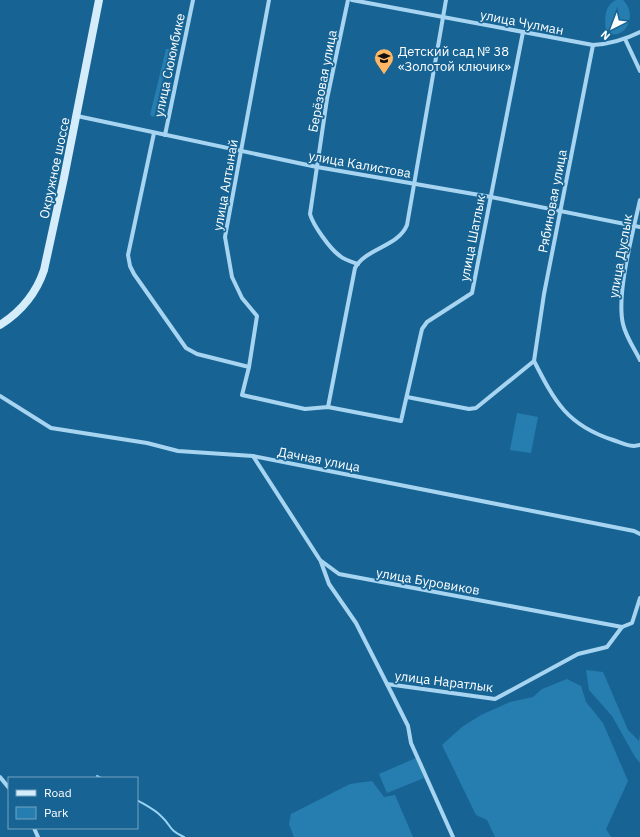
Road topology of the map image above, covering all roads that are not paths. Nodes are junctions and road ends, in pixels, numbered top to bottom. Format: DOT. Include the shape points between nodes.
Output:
graph roads {
  1 [pos="99,0"];
  2 [pos="193,0"];
  3 [pos="269,0"];
  4 [pos="348,0"];
  5 [pos="352,0"];
  6 [pos="446,0"];
  7 [pos="442,18"];
  8 [pos="523,32"];
  9 [pos="640,32"];
  10 [pos="625,39"];
  11 [pos="593,46"];
  12 [pos="640,71"];
  13 [pos="77,116"];
  14 [pos="154,133"];
  15 [pos="165,135"];
  16 [pos="241,151"];
  17 [pos="316,168"];
  18 [pos="414,184"];
  19 [pos="491,197"];
  20 [pos="640,200"];
  21 [pos="561,212"];
  22 [pos="635,226"];
  23 [pos="640,227"];
  24 [pos="358,264"];
  25 [pos="0,325"];
  26 [pos="640,360"];
  27 [pos="534,361"];
  28 [pos="248,367"];
  29 [pos="0,396"];
  30 [pos="407,397"];
  31 [pos="328,407"];
  32 [pos="640,445"];
  33 [pos="253,456"];
  34 [pos="640,534"];
  35 [pos="320,560"];
  36 [pos="640,598"];
  37 [pos="622,627"];
  38 [pos="387,684"];
  39 [pos="0,777"];
  40 [pos="8,787"];
  41 [pos="453,837"];
  1 -- 13 [label="street, Окружное шоссе"];
  2 -- 15 [label="street, улица Сююмбике"];
  3 -- 16 [label="street, улица Алтынай"];
  4 -- 17 [label="street, Берёзовая улица" via="327,99"];
  5 -- 7 [label="street, улица Чулман"];
  6 -- 7 [label="street"];
  7 -- 8 [label="street, улица Чулман"];
  7 -- 18 [label="street"];
  8 -- 11 [label="street, улица Чулман"];
  8 -- 19 [label="street, улица Шатлык"];
  9 -- 10 [label="street, улица Чулман"];
  10 -- 11 [label="street, улица Чулман"];
  10 -- 12 [label="street"];
  11 -- 21 [label="street, Рябиновая улица"];
  13 -- 14 [label="street, улица Калистова"];
  13 -- 25 [label="street, Окружное шоссе" via="40,283 29,300"];
  14 -- 15 [label="street, улица Калистова"];
  14 -- 28 [label="street" via="128,255 130,266 186,348 197,354"];
  15 -- 16 [label="street, улица Калистова"];
  16 -- 17 [label="street, улица Калистова"];
  16 -- 28 [label="street, улица Алтынай" via="225,237 232,277 242,298 257,316"];
  17 -- 18 [label="street, улица Калистова"];
  17 -- 24 [label="street, Берёзовая улица" via="311,218 334,252"];
  18 -- 19 [label="street, улица Калистова"];
  18 -- 24 [label="street" via="407,225 402,234"];
  19 -- 21 [label="street, улица Калистова"];
  19 -- 30 [label="street, улица Шатлык" via="472,293 424,326"];
  20 -- 22 [label="street, улица Дуслык"];
  21 -- 22 [label="street, улица Калистова"];
  21 -- 27 [label="street, Рябиновая улица" via="544,294"];
  22 -- 23 [label="street, улица Калистова"];
  22 -- 26 [label="street, улица Дуслык" via="621,307 626,332"];
  24 -- 31 [label="street"];
  27 -- 30 [label="street" via="476,408 469,409"];
  27 -- 32 [label="street" via="563,409 577,423 594,434 631,446"];
  28 -- 31 [label="street, улица Алтынай" via="242,394 305,409"];
  29 -- 33 [label="street, Дачная улица" via="51,428 147,443 178,452"];
  30 -- 31 [label="street, улица Шатлык" via="401,422"];
  33 -- 34 [label="street, Дачная улица"];
  33 -- 35 [label="street, улица Буровиков"];
  35 -- 37 [label="street, улица Буровиков" via="333,571 344,575"];
  35 -- 38 [label="street, улица Наратлык" via="329,584 356,623"];
  36 -- 37 [label="street" via="632,623"];
  37 -- 38 [label="street, улица Наратлык" via="607,646 578,654 495,699"];
  38 -- 41 [label="street, улица Наратлык" via="408,726 411,742"];
  39 -- 40 [label="street"];
}
